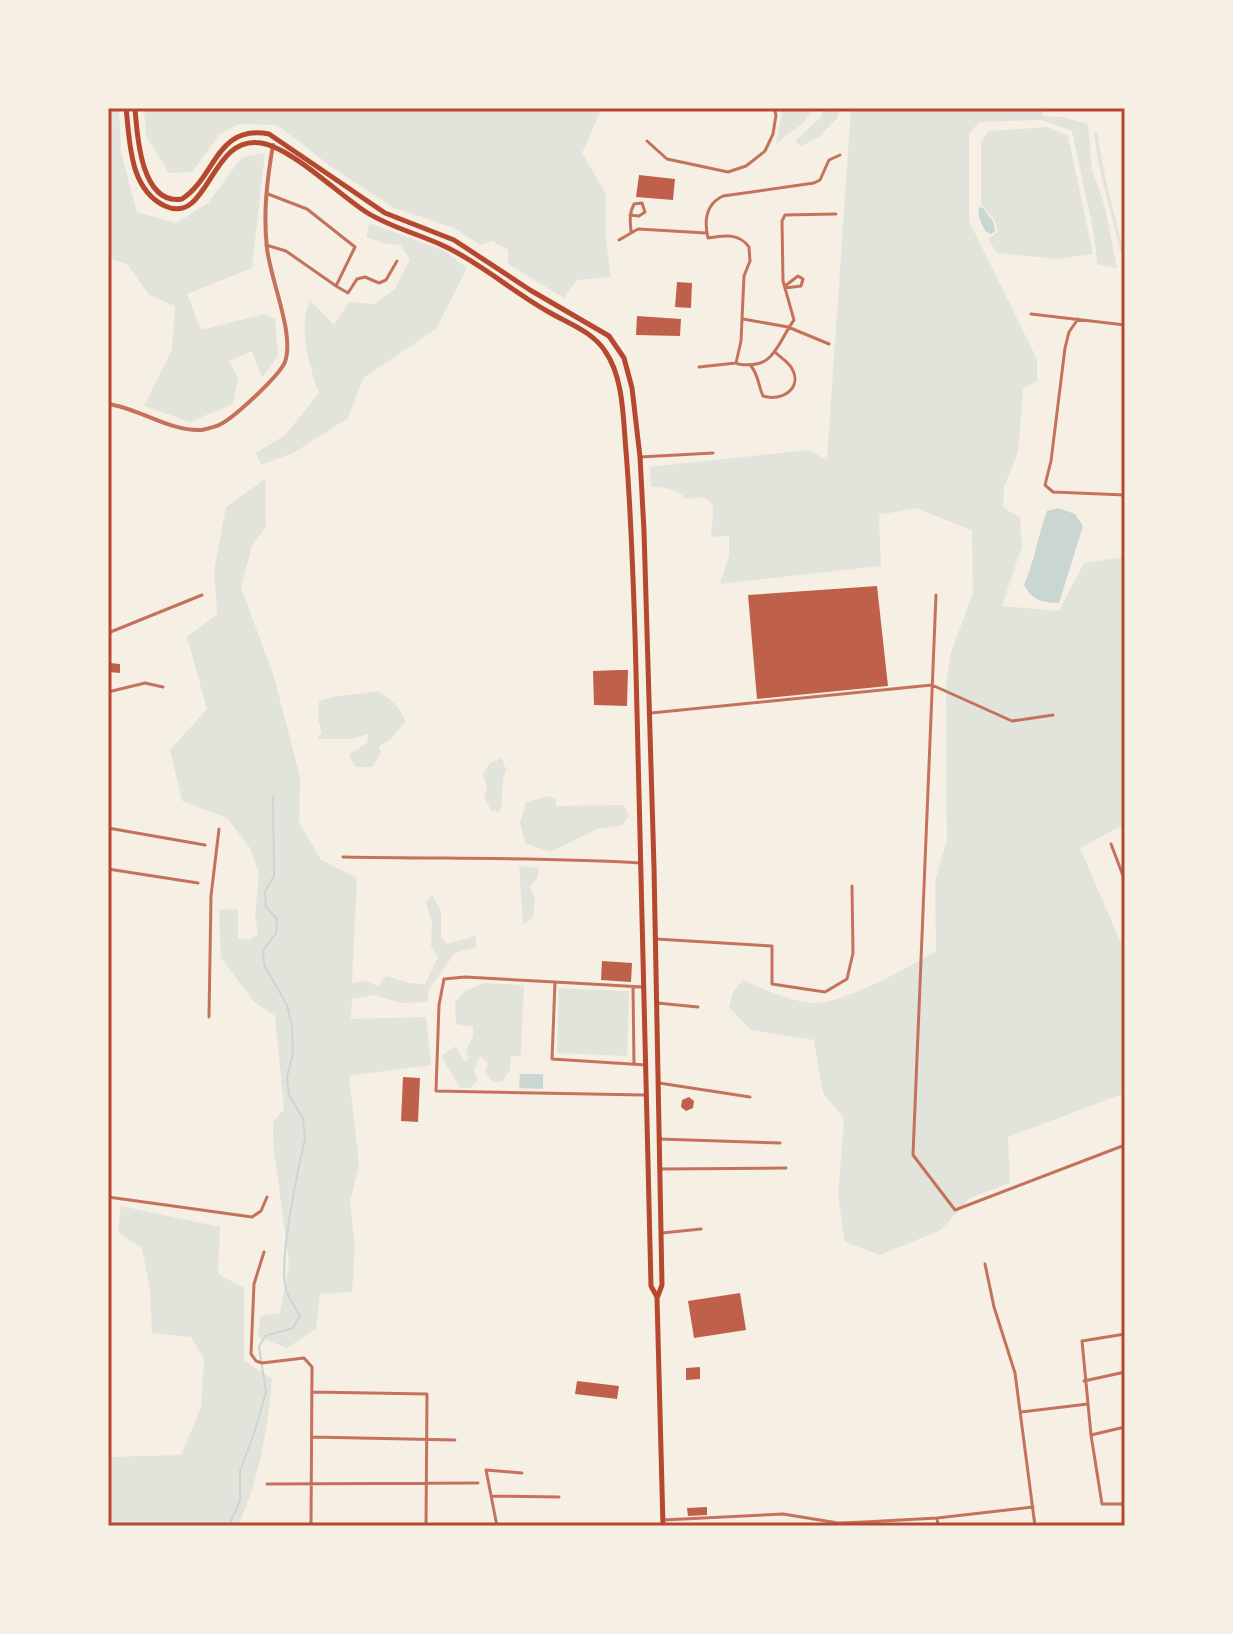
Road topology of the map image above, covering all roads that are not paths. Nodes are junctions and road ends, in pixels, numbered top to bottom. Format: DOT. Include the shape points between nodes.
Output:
graph roads {
  1 [pos="126,108"];
  2 [pos="135,108"];
  3 [pos="774,108"];
  4 [pos="647,141"];
  5 [pos="273,145"];
  6 [pos="840,155"];
  7 [pos="266,194"];
  8 [pos="836,214"];
  9 [pos="630,215"];
  10 [pos="631,231"];
  11 [pos="706,233"];
  12 [pos="619,240"];
  13 [pos="266,245"];
  14 [pos="397,261"];
  15 [pos="336,286"];
  16 [pos="1031,314"];
  17 [pos="743,319"];
  18 [pos="1078,319"];
  19 [pos="1125,325"];
  20 [pos="788,327"];
  21 [pos="829,344"];
  22 [pos="619,349"];
  23 [pos="775,352"];
  24 [pos="609,356"];
  25 [pos="734,364"];
  26 [pos="751,366"];
  27 [pos="699,367"];
  28 [pos="108,404"];
  29 [pos="713,453"];
  30 [pos="640,457"];
  31 [pos="1125,495"];
  32 [pos="202,595"];
  33 [pos="936,595"];
  34 [pos="108,633"];
  35 [pos="932,685"];
  36 [pos="163,687"];
  37 [pos="648,691"];
  38 [pos="108,692"];
  39 [pos="636,692"];
  40 [pos="108,703"];
  41 [pos="648,713"];
  42 [pos="1053,715"];
  43 [pos="108,737"];
  44 [pos="108,828"];
  45 [pos="219,829"];
  46 [pos="1111,844"];
  47 [pos="205,845"];
  48 [pos="343,857"];
  49 [pos="641,863"];
  50 [pos="108,869"];
  51 [pos="1125,881"];
  52 [pos="198,883"];
  53 [pos="852,886"];
  54 [pos="656,939"];
  55 [pos="555,982"];
  56 [pos="633,987"];
  57 [pos="644,987"];
  58 [pos="657,1003"];
  59 [pos="698,1007"];
  60 [pos="209,1017"];
  61 [pos="634,1064"];
  62 [pos="646,1065"];
  63 [pos="659,1083"];
  64 [pos="646,1095"];
  65 [pos="750,1097"];
  66 [pos="659,1139"];
  67 [pos="780,1143"];
  68 [pos="1125,1145"];
  69 [pos="786,1168"];
  70 [pos="660,1169"];
  71 [pos="108,1197"];
  72 [pos="267,1197"];
  73 [pos="701,1229"];
  74 [pos="662,1233"];
  75 [pos="264,1252"];
  76 [pos="985,1264"];
  77 [pos="657,1298"];
  78 [pos="1125,1334"];
  79 [pos="1125,1372"];
  80 [pos="1084,1381"];
  81 [pos="312,1392"];
  82 [pos="1088,1404"];
  83 [pos="1021,1412"];
  84 [pos="1125,1427"];
  85 [pos="1091,1435"];
  86 [pos="312,1437"];
  87 [pos="427,1440"];
  88 [pos="455,1440"];
  89 [pos="522,1473"];
  90 [pos="311,1482"];
  91 [pos="427,1483"];
  92 [pos="478,1483"];
  93 [pos="267,1484"];
  94 [pos="491,1496"];
  95 [pos="559,1497"];
  96 [pos="1125,1504"];
  97 [pos="1033,1507"];
  98 [pos="817,1518"];
  99 [pos="937,1518"];
  100 [pos="663,1523"];
  101 [pos="311,1526"];
  102 [pos="426,1526"];
  103 [pos="497,1526"];
  104 [pos="817,1526"];
  105 [pos="938,1526"];
  106 [pos="1035,1526"];
  1 -- 5 [label="main road" via="137,176 154,199 175,209 194,203 234,148 251,141"];
  2 -- 22 [label="main road" via="146,174 167,198 182,199 197,188 211,161 234,138 251,132 269,134 385,213 472,250 609,336"];
  3 -- 4 [label="street" via="773,134 765,151 728,172 667,159"];
  5 -- 7 [label="street"];
  5 -- 24 [label="main road" via="373,216 445,246 580,329"];
  6 -- 11 [label="street" via="829,160 814,183 714,200"];
  7 -- 13 [label="street"];
  7 -- 15 [label="street" via="307,209 355,247"];
  8 -- 20 [label="street" via="785,215 782,221 785,287 794,320"];
  9 -- 10 [label="street"];
  10 -- 11 [label="street"];
  10 -- 12 [label="street"];
  11 -- 17 [label="street" via="708,238 737,237 749,247"];
  13 -- 15 [label="street" via="286,251"];
  13 -- 28 [label="street" via="286,345 285,362 276,374 220,425 203,430"];
  14 -- 15 [label="street" via="379,283 357,279 348,293"];
  16 -- 18 [label="street"];
  17 -- 20 [label="street"];
  17 -- 25 [label="street"];
  18 -- 19 [label="street"];
  18 -- 31 [label="street" via="1065,348 1045,485 1053,492"];
  20 -- 21 [label="street"];
  20 -- 23 [label="street"];
  22 -- 24 [label="main road"];
  22 -- 30 [label="main road" via="632,388"];
  23 -- 26 [label="street"];
  23 -- 26 [label="street" via="789,364 795,381 783,397 763,396"];
  24 -- 39 [label="main road" via="621,401 626,454"];
  25 -- 26 [label="street"];
  25 -- 27 [label="street"];
  29 -- 30 [label="street"];
  30 -- 37 [label="main road"];
  32 -- 34 [label="street"];
  33 -- 35 [label="street"];
  35 -- 41 [label="street"];
  35 -- 42 [label="street" via="1012,721"];
  35 -- 68 [label="street" via="913,1155 955,1210"];
  36 -- 38 [label="street" via="145,683"];
  37 -- 39 [label="main road"];
  37 -- 41 [label="main road"];
  39 -- 49 [label="main road"];
  40 -- 43 [label="street"];
  41 -- 54 [label="main road"];
  44 -- 47 [label="street"];
  45 -- 60 [label="street" via="211,896"];
  46 -- 51 [label="street"];
  48 -- 49 [label="street"];
  49 -- 57 [label="main road"];
  50 -- 52 [label="street"];
  53 -- 54 [label="street" via="853,953 847,979 825,992 772,984 772,946"];
  54 -- 58 [label="main road"];
  55 -- 56 [label="street"];
  55 -- 61 [label="street" via="552,1059"];
  55 -- 64 [label="street" via="444,979 436,1091"];
  56 -- 57 [label="street"];
  56 -- 61 [label="street"];
  57 -- 62 [label="main road"];
  58 -- 59 [label="street"];
  58 -- 63 [label="main road"];
  61 -- 62 [label="street"];
  62 -- 64 [label="main road"];
  63 -- 65 [label="street"];
  63 -- 66 [label="main road"];
  64 -- 77 [label="main road" via="651,1286"];
  66 -- 67 [label="street"];
  66 -- 70 [label="main road"];
  69 -- 70 [label="street"];
  70 -- 74 [label="main road"];
  71 -- 72 [label="street" via="252,1217"];
  73 -- 74 [label="street"];
  74 -- 77 [label="main road"];
  75 -- 81 [label="street" via="254,1284 251,1354 261,1362 297,1357 309,1361"];
  76 -- 83 [label="street"];
  77 -- 100 [label="main road"];
  78 -- 80 [label="street" via="1082,1341"];
  79 -- 80 [label="street"];
  80 -- 82 [label="street"];
  81 -- 86 [label="street"];
  81 -- 87 [label="street" via="427,1394"];
  82 -- 83 [label="street"];
  82 -- 85 [label="street"];
  83 -- 97 [label="street"];
  84 -- 85 [label="street"];
  85 -- 96 [label="street" via="1102,1504"];
  86 -- 87 [label="street"];
  86 -- 90 [label="street"];
  87 -- 88 [label="street"];
  87 -- 91 [label="street"];
  89 -- 94 [label="street" via="486,1470"];
  90 -- 91 [label="street"];
  90 -- 93 [label="street"];
  90 -- 101 [label="street"];
  91 -- 92 [label="street"];
  91 -- 102 [label="street"];
  94 -- 95 [label="street"];
  94 -- 103 [label="street"];
  97 -- 99 [label="street"];
  97 -- 106 [label="street"];
  98 -- 99 [label="street" via="838,1523"];
  98 -- 100 [label="street" via="783,1514"];
  98 -- 104 [label="street"];
  99 -- 105 [label="street"];
}
